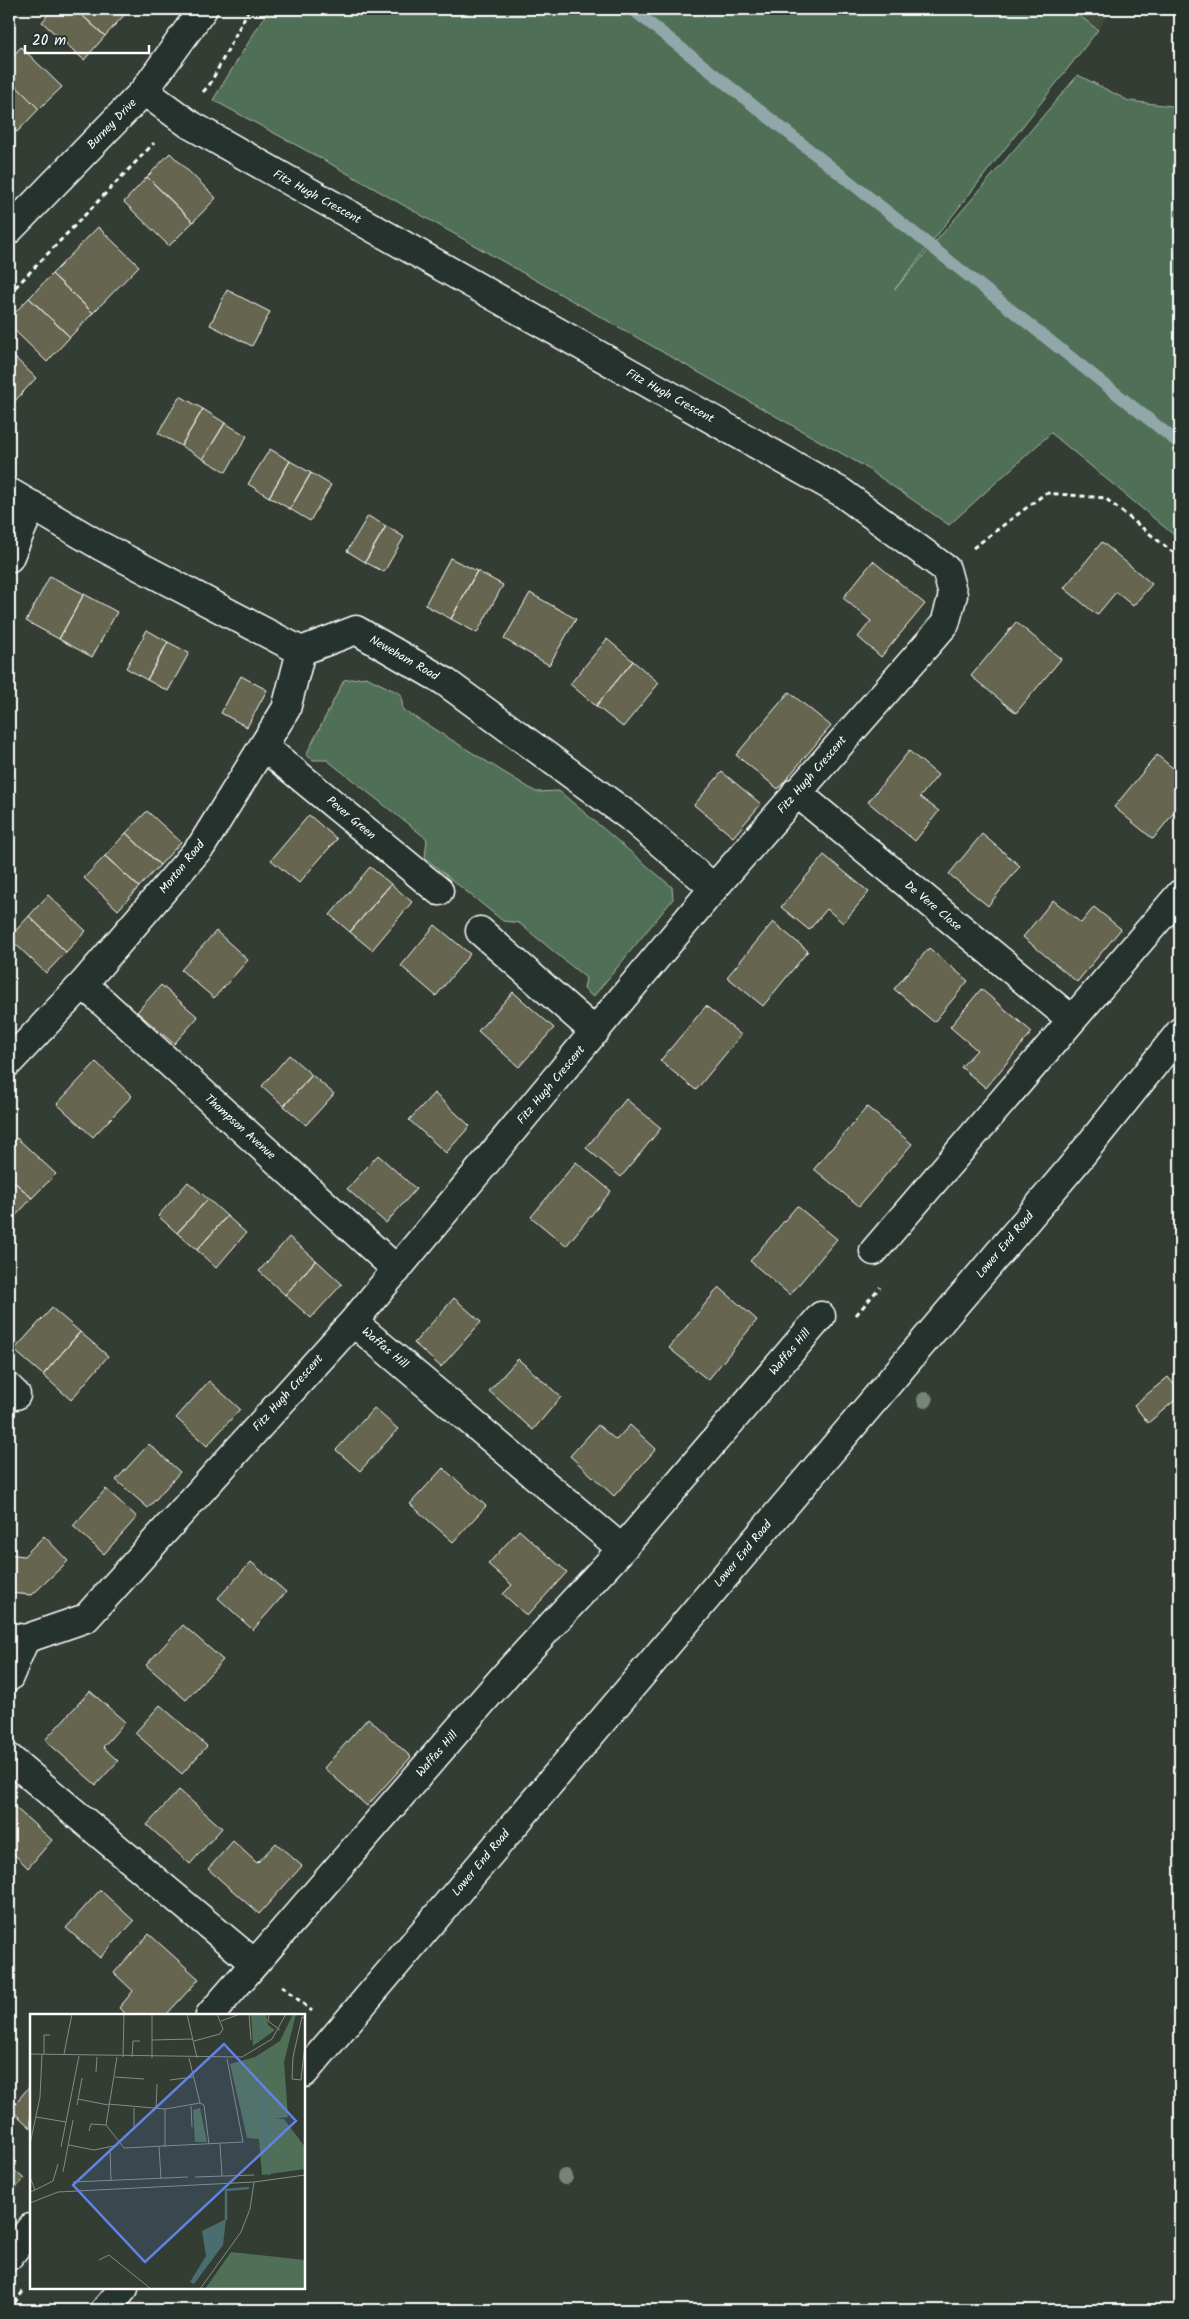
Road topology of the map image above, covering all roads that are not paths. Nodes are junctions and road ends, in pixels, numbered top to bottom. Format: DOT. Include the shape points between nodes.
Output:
graph roads {
  1 [pos="203,9"];
  2 [pos="144,91"];
  3 [pos="9,230"];
  4 [pos="9,492"];
  5 [pos="32,505"];
  6 [pos="9,558"];
  7 [pos="301,651"];
  8 [pos="263,746"];
  9 [pos="796,792"];
  10 [pos="714,888"];
  11 [pos="439,891"];
  12 [pos="1180,894"];
  13 [pos="480,931"];
  14 [pos="83,984"];
  15 [pos="1071,1019"];
  16 [pos="595,1032"];
  17 [pos="1180,1032"];
  18 [pos="12,1053"];
  19 [pos="874,1251"];
  20 [pos="396,1270"];
  21 [pos="821,1316"];
  22 [pos="353,1322"];
  23 [pos="622,1549"];
  24 [pos="17,1638"];
  25 [pos="9,1676"];
  26 [pos="9,1758"];
  27 [pos="254,1963"];
  28 [pos="211,2014"];
  29 [pos="305,2072"];
  30 [pos="30,2229"];
  31 [pos="9,2256"];
  32 [pos="123,2289"];
  33 [pos="105,2310"];
  1 -- 2 [label="street, Burney Drive"];
  2 -- 3 [label="street, Burney Drive"];
  2 -- 9 [label="street, Fitz Hugh Crescent" via="179,117 841,492 946,569 953,595 945,624"];
  4 -- 5 [label="street"];
  5 -- 6 [label="street"];
  5 -- 7 [label="street" via="99,545"];
  7 -- 8 [label="street, Morton Road" via="286,709"];
  7 -- 10 [label="street, Neweham Road" via="356,630 444,681 630,817"];
  8 -- 11 [label="street, Pever Green"];
  8 -- 14 [label="street, Morton Road" via="202,844"];
  9 -- 10 [label="street, Fitz Hugh Crescent"];
  9 -- 15 [label="street, De Vere Close"];
  10 -- 16 [label="street, Fitz Hugh Crescent"];
  12 -- 15 [label="street"];
  13 -- 16 [label="street"];
  14 -- 18 [label="street, Morton Road"];
  14 -- 20 [label="street, Thompson Avenue"];
  15 -- 19 [label="street"];
  16 -- 20 [label="street, Fitz Hugh Crescent"];
  17 -- 29 [label="street, Lower End Road" via="1074,1162"];
  20 -- 22 [label="street, Fitz Hugh Crescent"];
  21 -- 23 [label="street, Waffas Hill"];
  22 -- 23 [label="street, Waffas Hill"];
  22 -- 24 [label="street, Fitz Hugh Crescent" via="86,1618"];
  23 -- 27 [label="street, Waffas Hill" via="509,1671"];
  24 -- 25 [label="street"];
  26 -- 27 [label="street"];
  27 -- 28 [label="street, Waffas Hill"];
  30 -- 31 [label="street"];
  32 -- 33 [label="street"];
}
